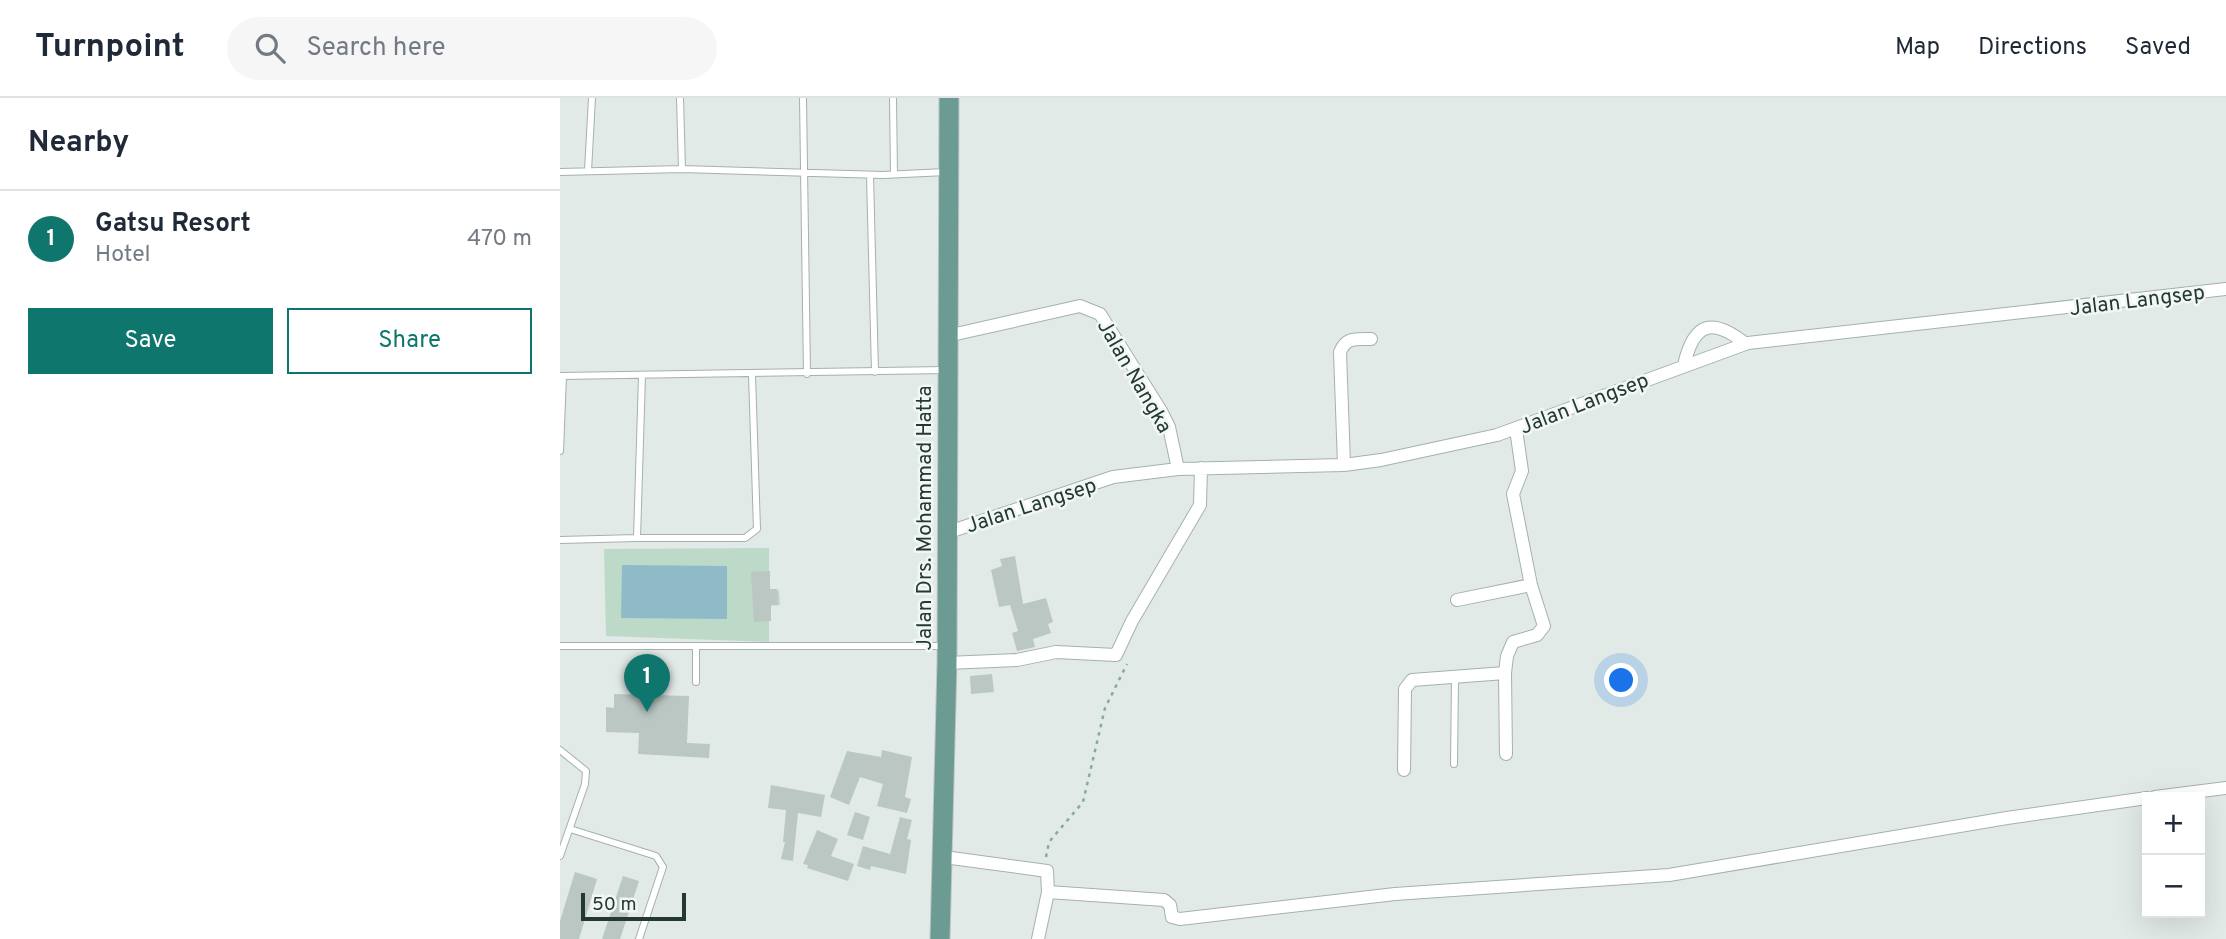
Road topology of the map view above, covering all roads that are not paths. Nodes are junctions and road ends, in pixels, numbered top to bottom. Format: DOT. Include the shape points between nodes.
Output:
graph roads {
  1 [pos="593,98"];
  2 [pos="680,98"];
  3 [pos="803,98"];
  4 [pos="893,98"];
  5 [pos="949,98"];
  6 [pos="682,169"];
  7 [pos="560,172"];
  8 [pos="589,172"];
  9 [pos="948,172"];
  10 [pos="805,173"];
  11 [pos="894,174"];
  12 [pos="870,175"];
  13 [pos="2226,289"];
  14 [pos="947,336"];
  15 [pos="1371,339"];
  16 [pos="1746,344"];
  17 [pos="1684,365"];
  18 [pos="947,370"];
  19 [pos="875,372"];
  20 [pos="807,374"];
  21 [pos="752,375"];
  22 [pos="561,376"];
  23 [pos="642,376"];
  24 [pos="1516,429"];
  25 [pos="560,452"];
  26 [pos="1345,465"];
  27 [pos="1201,468"];
  28 [pos="1178,469"];
  29 [pos="946,533"];
  30 [pos="637,538"];
  31 [pos="560,540"];
  32 [pos="1531,584"];
  33 [pos="1457,600"];
  34 [pos="560,646"];
  35 [pos="696,646"];
  36 [pos="947,655"];
  37 [pos="1505,673"];
  38 [pos="1455,678"];
  39 [pos="696,682"];
  40 [pos="560,750"];
  41 [pos="1506,754"];
  42 [pos="1454,764"];
  43 [pos="1404,770"];
  44 [pos="2226,788"];
  45 [pos="2194,792"];
  46 [pos="2142,799"];
  47 [pos="570,829"];
  48 [pos="560,856"];
  49 [pos="944,857"];
  50 [pos="1048,892"];
  51 [pos="639,939"];
  52 [pos="940,939"];
  53 [pos="1038,939"];
  1 -- 8 [label="lane"];
  2 -- 6 [label="lane"];
  3 -- 10 [label="lane"];
  4 -- 11 [label="lane"];
  5 -- 9 [label="main road, Jalan Drs. Mohammad Hatta"];
  6 -- 8 [label="lane"];
  6 -- 10 [label="lane"];
  7 -- 8 [label="lane"];
  9 -- 11 [label="lane"];
  9 -- 14 [label="main road, Jalan Drs. Mohammad Hatta"];
  10 -- 12 [label="lane"];
  10 -- 20 [label="lane"];
  11 -- 12 [label="lane"];
  12 -- 19 [label="lane"];
  13 -- 16 [label="street, Jalan Langsep"];
  14 -- 18 [label="main road, Jalan Drs. Mohammad Hatta"];
  14 -- 28 [label="street, Jalan Nangka" via="1080,306 1091,308 1100,314 1161,411"];
  15 -- 26 [label="street" via="1352,338 1340,352"];
  16 -- 17 [label="street, Jalan Langsep"];
  16 -- 17 [label="street" via="1723,327 1703,328 1695,335"];
  17 -- 24 [label="street, Jalan Langsep"];
  18 -- 19 [label="lane"];
  18 -- 29 [label="main road, Jalan Drs. Mohammad Hatta"];
  19 -- 20 [label="lane"];
  20 -- 21 [label="lane"];
  21 -- 23 [label="lane"];
  21 -- 30 [label="lane" via="757,529 745,538"];
  22 -- 23 [label="lane"];
  22 -- 25 [label="lane"];
  23 -- 30 [label="lane"];
  24 -- 26 [label="street, Jalan Langsep"];
  24 -- 32 [label="street" via="1522,471 1513,494"];
  26 -- 27 [label="street, Jalan Langsep"];
  27 -- 28 [label="street, Jalan Langsep"];
  27 -- 36 [label="street" via="1199,505 1116,655 1056,652 1017,660"];
  28 -- 29 [label="street, Jalan Langsep" via="1113,477"];
  29 -- 36 [label="main road, Jalan Drs. Mohammad Hatta"];
  30 -- 31 [label="lane"];
  32 -- 33 [label="street"];
  32 -- 37 [label="street" via="1544,626 1537,635 1513,642"];
  34 -- 35 [label="lane"];
  35 -- 36 [label="lane"];
  35 -- 39 [label="lane"];
  36 -- 49 [label="main road, Jalan Drs. Mohammad Hatta"];
  37 -- 38 [label="street"];
  37 -- 41 [label="street"];
  38 -- 42 [label="lane"];
  38 -- 43 [label="street" via="1407,684"];
  40 -- 47 [label="lane" via="586,771"];
  44 -- 45 [label="street"];
  46 -- 50 [label="street" via="1669,875 1384,895 1180,919 1172,917 1164,900"];
  47 -- 48 [label="lane"];
  47 -- 51 [label="lane" via="661,860 663,867"];
  49 -- 50 [label="street" via="1039,870"];
  49 -- 52 [label="main road, Jalan Drs. Mohammad Hatta"];
  50 -- 53 [label="street"];
}
